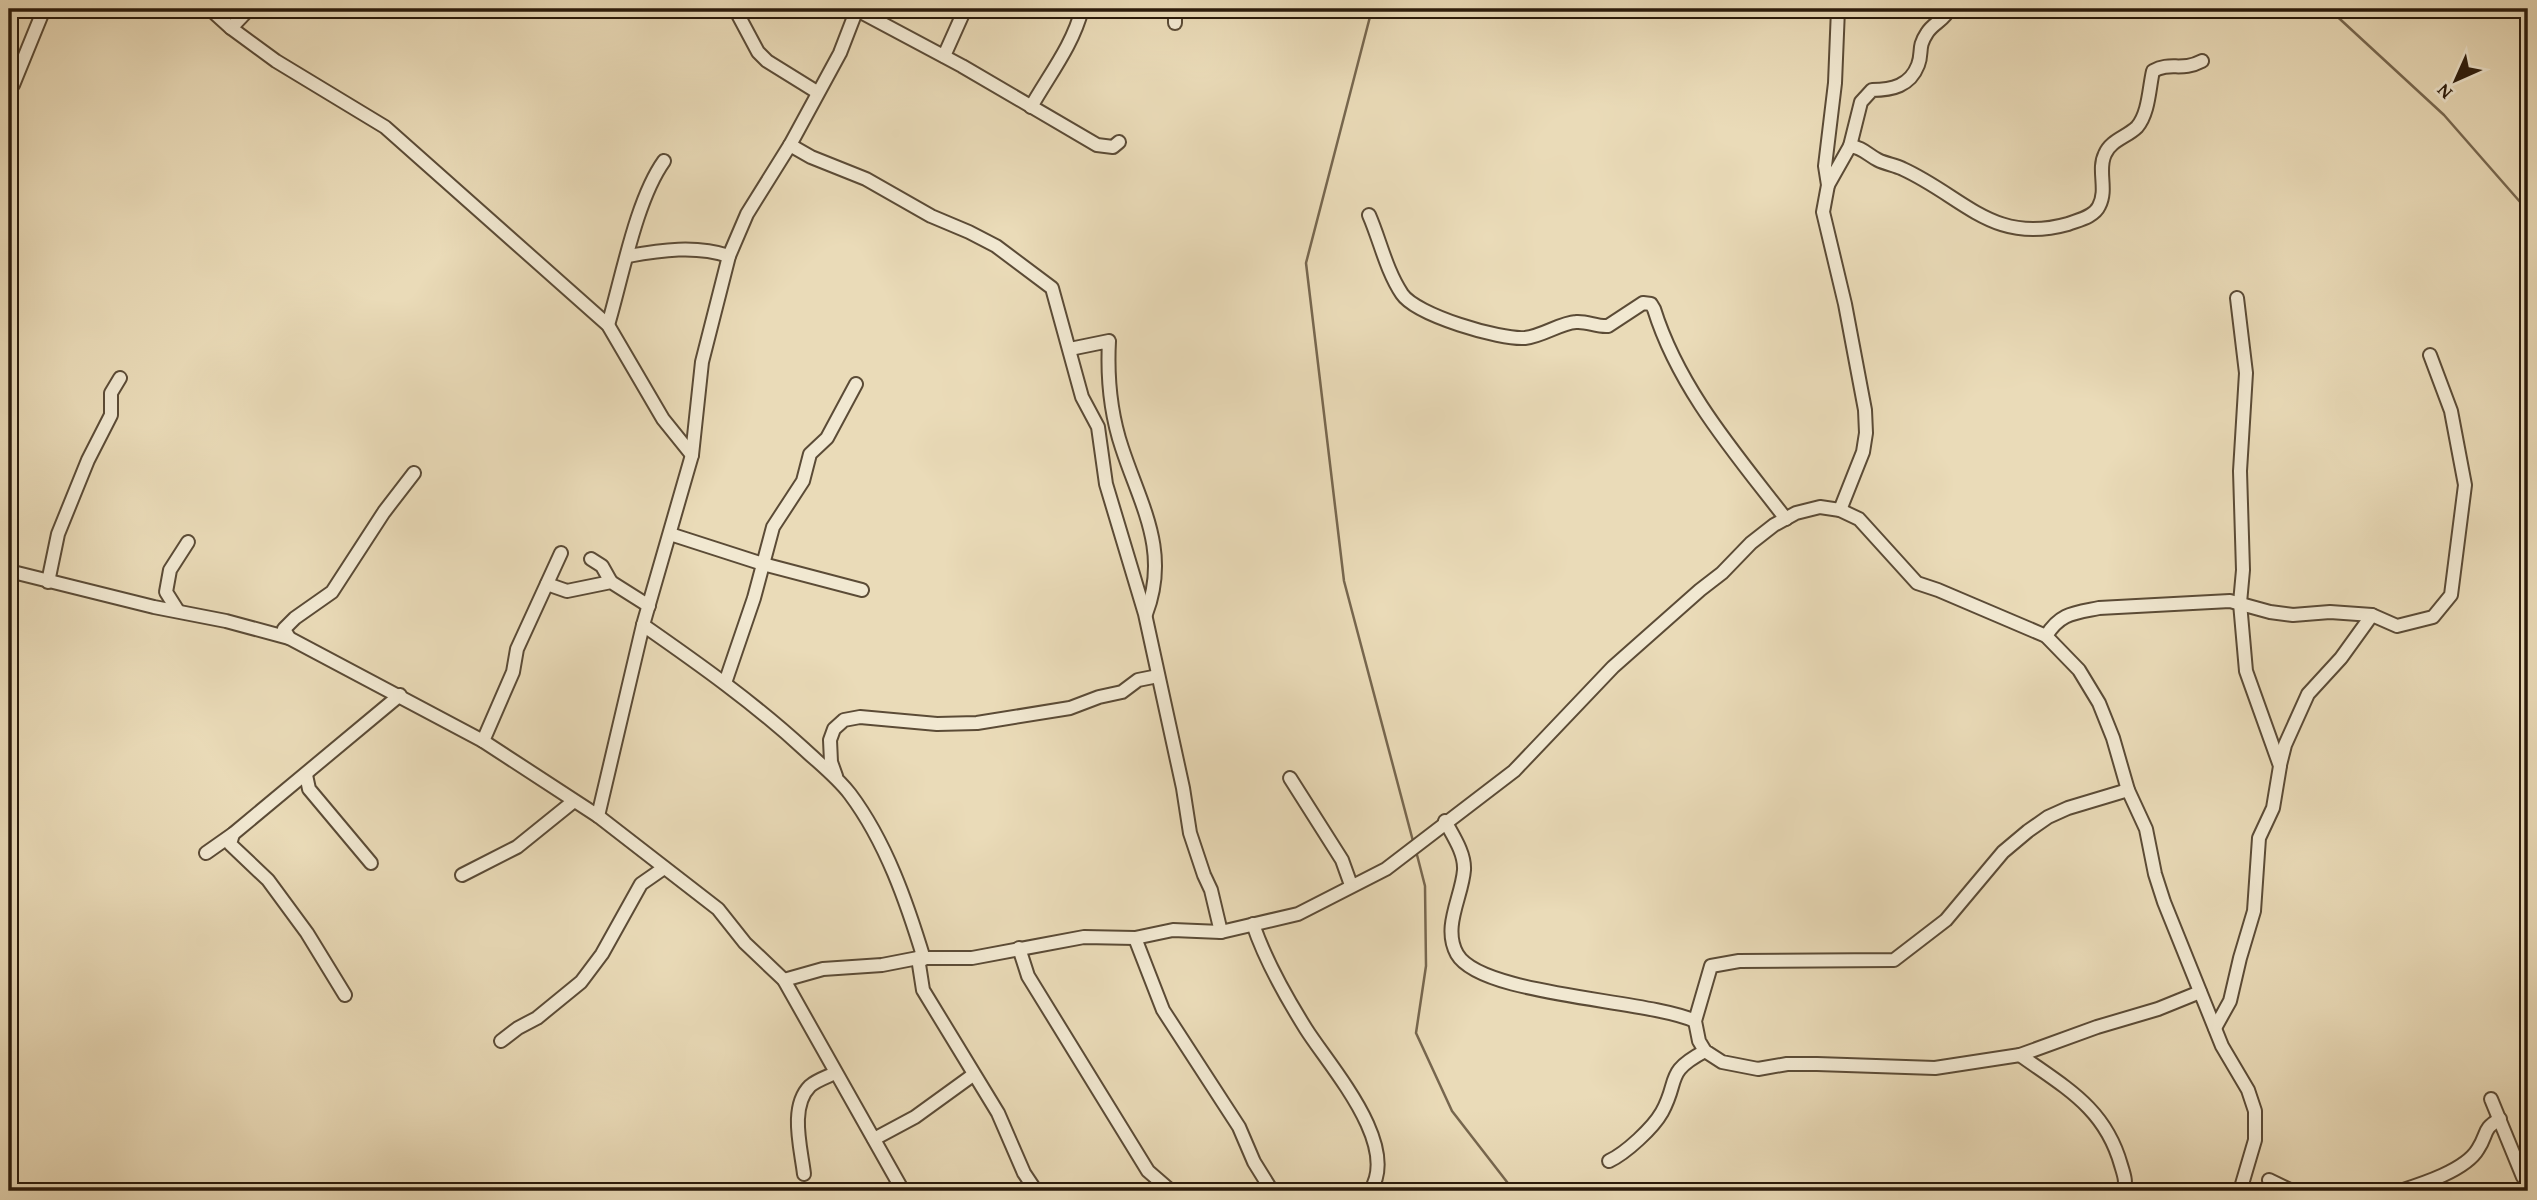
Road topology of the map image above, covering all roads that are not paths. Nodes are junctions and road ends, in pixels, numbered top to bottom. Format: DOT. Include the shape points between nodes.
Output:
graph roads {
  1 [pos="44,9"];
  2 [pos="210,9"];
  3 [pos="249,9"];
  4 [pos="735,9"];
  5 [pos="857,9"];
  6 [pos="965,9"];
  7 [pos="1082,9"];
  8 [pos="1175,9"];
  9 [pos="1838,9"];
  10 [pos="1949,9"];
  11 [pos="1175,23"];
  12 [pos="230,28"];
  13 [pos="944,56"];
  14 [pos="2202,61"];
  15 [pos="9,87"];
  16 [pos="817,92"];
  17 [pos="1031,107"];
  18 [pos="1119,142"];
  19 [pos="790,145"];
  20 [pos="1850,146"];
  21 [pos="664,161"];
  22 [pos="1828,185"];
  23 [pos="1369,215"];
  24 [pos="628,256"];
  25 [pos="729,256"];
  26 [pos="2236,298"];
  27 [pos="608,325"];
  28 [pos="1070,349"];
  29 [pos="2430,355"];
  30 [pos="120,378"];
  31 [pos="856,384"];
  32 [pos="692,455"];
  33 [pos="414,473"];
  34 [pos="1840,510"];
  35 [pos="1786,519"];
  36 [pos="670,534"];
  37 [pos="188,542"];
  38 [pos="561,553"];
  39 [pos="591,559"];
  40 [pos="763,564"];
  41 [pos="9,571"];
  42 [pos="48,582"];
  43 [pos="611,582"];
  44 [pos="547,584"];
  45 [pos="862,590"];
  46 [pos="2240,603"];
  47 [pos="649,606"];
  48 [pos="178,611"];
  49 [pos="1146,614"];
  50 [pos="2372,615"];
  51 [pos="643,625"];
  52 [pos="2046,636"];
  53 [pos="289,638"];
  54 [pos="1158,676"];
  55 [pos="725,683"];
  56 [pos="400,695"];
  57 [pos="483,741"];
  58 [pos="2280,765"];
  59 [pos="306,775"];
  60 [pos="1290,778"];
  61 [pos="838,780"];
  62 [pos="2128,790"];
  63 [pos="574,801"];
  64 [pos="598,816"];
  65 [pos="1445,821"];
  66 [pos="233,834"];
  67 [pos="206,853"];
  68 [pos="371,863"];
  69 [pos="664,868"];
  70 [pos="462,875"];
  71 [pos="1351,885"];
  72 [pos="1253,924"];
  73 [pos="1221,932"];
  74 [pos="1135,938"];
  75 [pos="1019,948"];
  76 [pos="921,958"];
  77 [pos="784,980"];
  78 [pos="2200,992"];
  79 [pos="345,995"];
  80 [pos="1695,1021"];
  81 [pos="2215,1028"];
  82 [pos="501,1041"];
  83 [pos="1705,1051"];
  84 [pos="2020,1055"];
  85 [pos="835,1073"];
  86 [pos="974,1075"];
  87 [pos="2491,1099"];
  88 [pos="2500,1119"];
  89 [pos="874,1139"];
  90 [pos="1609,1161"];
  91 [pos="804,1174"];
  92 [pos="2526,1176"];
  93 [pos="2269,1181"];
  94 [pos="903,1191"];
  95 [pos="1036,1191"];
  96 [pos="1171,1191"];
  97 [pos="1272,1191"];
  98 [pos="1370,1191"];
  99 [pos="2123,1191"];
  100 [pos="2239,1191"];
  101 [pos="2292,1191"];
  102 [pos="2400,1191"];
  103 [pos="2521,1191"];
  1 -- 15 [label="street"];
  2 -- 12 [label="street"];
  3 -- 12 [label="street"];
  4 -- 16 [label="street" via="758,52"];
  5 -- 13 [label="street"];
  5 -- 16 [label="street" via="840,53"];
  6 -- 13 [label="street"];
  7 -- 17 [label="street" via="1070,44"];
  8 -- 11 [label="street"];
  9 -- 22 [label="street" via="1825,166"];
  10 -- 20 [label="street" via="1919,44 1918,64 1905,83 1892,90 1872,90 1861,102"];
  12 -- 27 [label="street" via="385,127"];
  13 -- 17 [label="street"];
  14 -- 20 [label="street" via="2182,68 2164,65 2153,71 2137,127 2109,147 2103,157 2099,208 2062,225 2022,230 1992,222 1903,169 1859,146"];
  16 -- 19 [label="street"];
  17 -- 18 [label="street" via="1097,145 1112,147"];
  19 -- 25 [label="street" via="747,214"];
  19 -- 28 [label="street" via="1005,252 1052,288"];
  20 -- 22 [label="street"];
  21 -- 24 [label="street" via="642,207"];
  22 -- 34 [label="street" via="1823,212 1845,304 1866,433 1860,462"];
  23 -- 35 [label="street" via="1403,296 1470,328 1525,338 1575,322 1608,326 1643,303 1651,304 1687,385"];
  24 -- 25 [label="street" via="709,249"];
  24 -- 27 [label="street"];
  25 -- 32 [label="street" via="702,362"];
  26 -- 46 [label="street" via="2246,373"];
  27 -- 32 [label="street" via="663,419"];
  28 -- 49 [label="street" via="1082,397 1098,427 1106,484"];
  28 -- 49 [label="street" via="1109,341 1111,408 1154,542 1153,594"];
  29 -- 50 [label="street" via="2451,411 2465,485 2451,595 2433,617 2397,626"];
  30 -- 42 [label="street" via="111,393 111,415 58,534"];
  31 -- 40 [label="street" via="827,438 810,454 803,481 773,527"];
  32 -- 36 [label="street"];
  33 -- 53 [label="street" via="331,592 284,629"];
  34 -- 35 [label="street" via="1820,507"];
  34 -- 52 [label="street" via="1858,519 1917,583"];
  35 -- 65 [label="street" via="1751,543 1613,667 1514,771"];
  36 -- 40 [label="street"];
  36 -- 47 [label="street"];
  37 -- 48 [label="street" via="170,570 166,592"];
  38 -- 44 [label="street"];
  39 -- 43 [label="street" via="602,566"];
  40 -- 45 [label="street"];
  40 -- 55 [label="street"];
  41 -- 42 [label="street"];
  42 -- 48 [label="street"];
  43 -- 44 [label="street" via="567,591"];
  43 -- 47 [label="street"];
  44 -- 57 [label="street"];
  46 -- 50 [label="street" via="2293,615"];
  46 -- 52 [label="street" via="2099,608 2066,615"];
  46 -- 58 [label="street" via="2246,671"];
  47 -- 51 [label="street"];
  48 -- 53 [label="street"];
  49 -- 54 [label="street"];
  50 -- 58 [label="street" via="2308,694"];
  51 -- 55 [label="street"];
  51 -- 64 [label="street"];
  52 -- 62 [label="street" via="2079,670 2099,703"];
  53 -- 56 [label="street"];
  54 -- 61 [label="street" via="1070,708 977,723 844,720 830,740"];
  54 -- 73 [label="street" via="1190,833"];
  55 -- 61 [label="street"];
  56 -- 57 [label="street"];
  56 -- 59 [label="street"];
  57 -- 63 [label="street"];
  58 -- 81 [label="street" via="2273,808 2259,838 2254,911 2230,1001"];
  59 -- 66 [label="street"];
  59 -- 68 [label="street" via="309,789"];
  60 -- 71 [label="street" via="1342,860"];
  61 -- 76 [label="street" via="861,811 893,872"];
  62 -- 78 [label="street" via="2146,829 2164,902"];
  62 -- 80 [label="street" via="2068,808 2028,831 2003,852 1946,920 1894,960 1739,961 1711,967"];
  63 -- 64 [label="street"];
  63 -- 70 [label="street" via="517,848"];
  64 -- 69 [label="street"];
  65 -- 71 [label="street" via="1386,869"];
  65 -- 80 [label="street" via="1462,852 1464,869 1453,912 1452,939 1466,962 1508,983 1650,1008"];
  66 -- 67 [label="street"];
  66 -- 79 [label="street" via="230,844 268,880"];
  69 -- 77 [label="street" via="718,909"];
  69 -- 82 [label="street" via="641,884 591,972 537,1018"];
  71 -- 72 [label="street" via="1298,914"];
  72 -- 73 [label="street"];
  72 -- 98 [label="street" via="1306,1029 1368,1126 1377,1166"];
  73 -- 74 [label="street" via="1173,930"];
  74 -- 75 [label="street" via="1084,937"];
  74 -- 97 [label="street" via="1163,1010 1239,1127"];
  75 -- 76 [label="street" via="972,958"];
  75 -- 96 [label="street" via="1028,976 1148,1171"];
  76 -- 77 [label="street" via="823,969"];
  76 -- 86 [label="street" via="923,990"];
  77 -- 85 [label="street"];
  78 -- 81 [label="street"];
  78 -- 84 [label="street"];
  80 -- 83 [label="street"];
  81 -- 100 [label="street" via="2255,1111 2255,1140"];
  83 -- 84 [label="street" via="1722,1062 1758,1069 1787,1064 1935,1068"];
  83 -- 90 [label="street" via="1678,1069 1662,1112 1650,1127"];
  84 -- 99 [label="street" via="2080,1098 2103,1122 2117,1151 2126,1183"];
  85 -- 89 [label="street"];
  85 -- 91 [label="street" via="811,1086 802,1098 798,1130"];
  86 -- 89 [label="street" via="915,1117"];
  86 -- 95 [label="street"];
  87 -- 88 [label="street"];
  88 -- 92 [label="street"];
  88 -- 102 [label="street" via="2487,1126 2478,1150 2460,1166"];
  89 -- 94 [label="street"];
  92 -- 103 [label="street"];
  93 -- 101 [label="street"];
}
